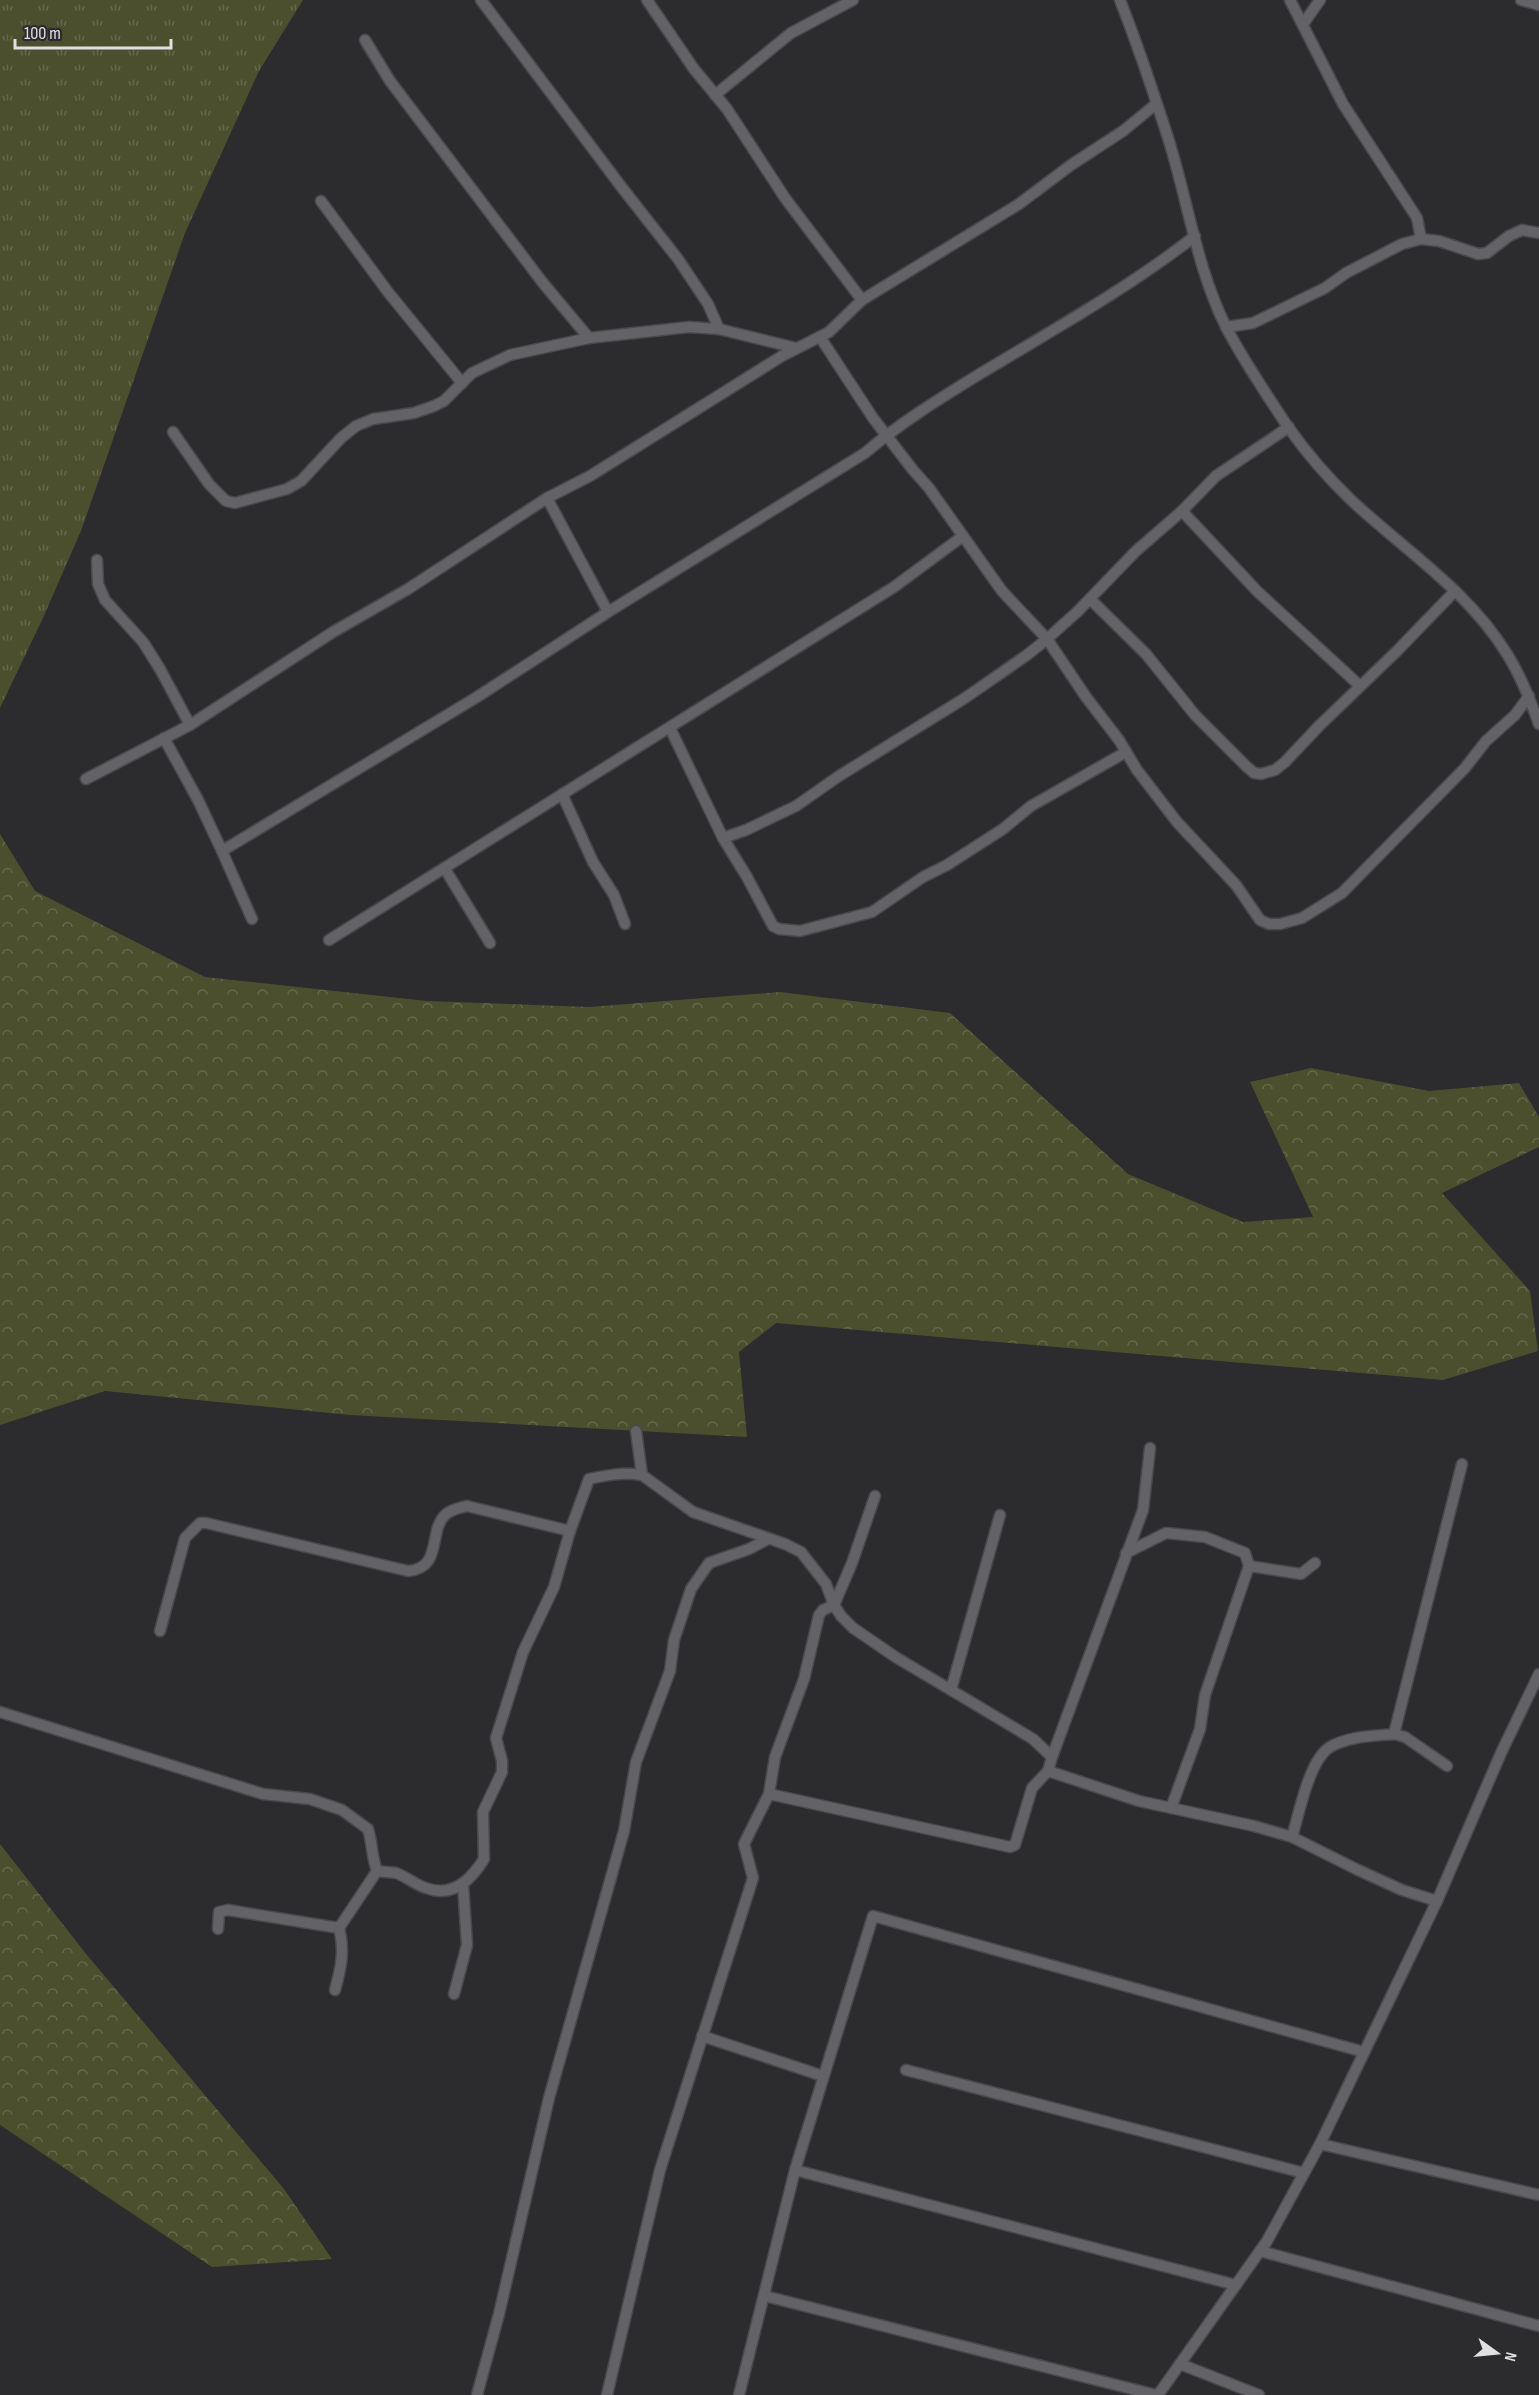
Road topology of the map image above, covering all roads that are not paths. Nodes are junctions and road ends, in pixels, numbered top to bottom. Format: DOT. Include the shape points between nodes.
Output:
graph roads {
  1 [pos="481,0"];
  2 [pos="647,0"];
  3 [pos="853,0"];
  4 [pos="1120,0"];
  5 [pos="1290,0"];
  6 [pos="1320,0"];
  7 [pos="1521,0"];
  8 [pos="1539,5"];
  9 [pos="1303,24"];
  10 [pos="365,40"];
  11 [pos="715,95"];
  12 [pos="1156,104"];
  13 [pos="321,201"];
  14 [pos="1539,234"];
  15 [pos="1195,237"];
  16 [pos="1421,239"];
  17 [pos="862,300"];
  18 [pos="1226,327"];
  19 [pos="719,329"];
  20 [pos="820,337"];
  21 [pos="589,338"];
  22 [pos="796,348"];
  23 [pos="462,383"];
  24 [pos="1289,427"];
  25 [pos="173,432"];
  26 [pos="885,435"];
  27 [pos="547,498"];
  28 [pos="1182,511"];
  29 [pos="963,536"];
  30 [pos="97,560"];
  31 [pos="1455,591"];
  32 [pos="1089,599"];
  33 [pos="608,612"];
  34 [pos="1047,639"];
  35 [pos="1359,685"];
  36 [pos="1529,696"];
  37 [pos="1539,724"];
  38 [pos="190,725"];
  39 [pos="670,728"];
  40 [pos="164,738"];
  41 [pos="1126,752"];
  42 [pos="86,779"];
  43 [pos="562,794"];
  44 [pos="723,838"];
  45 [pos="222,851"];
  46 [pos="445,869"];
  47 [pos="252,919"];
  48 [pos="626,924"];
  49 [pos="329,940"];
  50 [pos="490,943"];
  51 [pos="636,1431"];
  52 [pos="1150,1448"];
  53 [pos="1462,1464"];
  54 [pos="642,1475"];
  55 [pos="875,1496"];
  56 [pos="1000,1515"];
  57 [pos="570,1531"];
  58 [pos="768,1539"];
  59 [pos="1126,1553"];
  60 [pos="1315,1563"];
  61 [pos="1249,1566"];
  62 [pos="834,1605"];
  63 [pos="160,1631"];
  64 [pos="1539,1674"];
  65 [pos="951,1690"];
  66 [pos="0,1712"];
  67 [pos="1394,1734"];
  68 [pos="1052,1757"];
  69 [pos="1447,1766"];
  70 [pos="1048,1771"];
  71 [pos="769,1794"];
  72 [pos="1171,1808"];
  73 [pos="1292,1837"];
  74 [pos="377,1871"];
  75 [pos="463,1884"];
  76 [pos="1437,1901"];
  77 [pos="339,1928"];
  78 [pos="218,1929"];
  79 [pos="335,1990"];
  80 [pos="454,1994"];
  81 [pos="702,2036"];
  82 [pos="1364,2052"];
  83 [pos="906,2070"];
  84 [pos="823,2076"];
  85 [pos="1320,2144"];
  86 [pos="795,2170"];
  87 [pos="1304,2173"];
  88 [pos="1539,2195"];
  89 [pos="1260,2251"];
  90 [pos="1236,2285"];
  91 [pos="765,2296"];
  92 [pos="1539,2326"];
  93 [pos="1180,2364"];
  94 [pos="477,2395"];
  95 [pos="607,2395"];
  96 [pos="739,2395"];
  97 [pos="1157,2395"];
  98 [pos="1259,2395"];
  1 -- 19 [label="street" via="678,259 708,304"];
  2 -- 11 [label="street"];
  3 -- 11 [label="street" via="791,33"];
  4 -- 12 [label="street"];
  5 -- 9 [label="street"];
  6 -- 9 [label="street"];
  7 -- 8 [label="street"];
  9 -- 16 [label="street" via="1343,104 1416,218"];
  10 -- 21 [label="street" via="390,81"];
  11 -- 17 [label="street" via="785,198"];
  12 -- 15 [label="street"];
  12 -- 17 [label="street" via="1019,204"];
  13 -- 23 [label="street"];
  14 -- 16 [label="street" via="1522,230 1487,253 1478,254"];
  15 -- 18 [label="street"];
  15 -- 26 [label="street" via="1112,295"];
  16 -- 18 [label="street" via="1402,244 1253,323"];
  17 -- 20 [label="street"];
  18 -- 24 [label="street"];
  19 -- 21 [label="street" via="689,327"];
  19 -- 22 [label="street"];
  20 -- 22 [label="street"];
  20 -- 26 [label="street"];
  21 -- 23 [label="street" via="510,355 490,363"];
  22 -- 27 [label="street" via="590,476"];
  23 -- 25 [label="street" via="434,406 356,426 301,481 287,489 235,503 226,501 209,484"];
  24 -- 28 [label="street" via="1216,476"];
  24 -- 31 [label="street" via="1326,476"];
  26 -- 29 [label="street"];
  26 -- 33 [label="street" via="865,453"];
  27 -- 33 [label="street"];
  27 -- 38 [label="street"];
  28 -- 32 [label="street"];
  28 -- 35 [label="street" via="1257,591"];
  29 -- 34 [label="street" via="1002,591"];
  29 -- 39 [label="street" via="894,587"];
  30 -- 38 [label="street" via="98,584 105,600 143,642"];
  31 -- 35 [label="street"];
  31 -- 36 [label="street" via="1506,652"];
  32 -- 34 [label="street"];
  32 -- 35 [label="street" via="1146,654 1196,715 1254,773 1266,773 1285,762"];
  33 -- 45 [label="street" via="477,697"];
  34 -- 41 [label="street"];
  34 -- 44 [label="street" via="965,698 796,806"];
  36 -- 37 [label="street"];
  36 -- 41 [label="street" via="1465,768 1342,893 1302,918 1280,924 1260,920 1236,885 1177,822"];
  38 -- 40 [label="street"];
  39 -- 43 [label="street"];
  39 -- 44 [label="street"];
  40 -- 42 [label="street"];
  40 -- 45 [label="street"];
  41 -- 44 [label="street" via="1031,806 1003,830 872,912 800,931 773,926"];
  43 -- 46 [label="street"];
  43 -- 48 [label="street"];
  45 -- 47 [label="street"];
  46 -- 49 [label="street"];
  46 -- 50 [label="street"];
  51 -- 54 [label="street"];
  52 -- 59 [label="street" via="1143,1510"];
  53 -- 67 [label="street"];
  54 -- 57 [label="street" via="612,1474 589,1479"];
  54 -- 58 [label="street" via="693,1512"];
  55 -- 62 [label="street"];
  56 -- 65 [label="street"];
  57 -- 63 [label="street" via="467,1506 446,1514 429,1560 408,1571 200,1523 185,1538"];
  57 -- 75 [label="street" via="554,1587 522,1652 496,1738 502,1772 483,1812 484,1859"];
  58 -- 62 [label="street" via="806,1557 826,1584"];
  58 -- 94 [label="street" via="749,1550 709,1563 691,1588 674,1640 670,1671 636,1762 624,1831 549,2098"];
  59 -- 61 [label="street" via="1166,1533 1204,1537 1245,1553"];
  59 -- 68 [label="street"];
  60 -- 61 [label="street" via="1301,1574"];
  61 -- 72 [label="street" via="1205,1695 1200,1729"];
  62 -- 65 [label="street" via="853,1628"];
  62 -- 71 [label="street" via="819,1615 804,1679 775,1757"];
  64 -- 76 [label="street"];
  65 -- 68 [label="street" via="1033,1739"];
  66 -- 74 [label="street" via="263,1794 310,1799 342,1810 368,1828 370,1854"];
  67 -- 69 [label="street" via="1405,1737"];
  67 -- 73 [label="street" via="1352,1738 1328,1748 1310,1776"];
  68 -- 70 [label="street"];
  70 -- 71 [label="street" via="1032,1788 1017,1842 1010,1847"];
  70 -- 72 [label="street"];
  71 -- 81 [label="street" via="744,1844 753,1878"];
  72 -- 73 [label="street"];
  73 -- 76 [label="street" via="1402,1890"];
  74 -- 75 [label="street" via="396,1873 440,1891"];
  74 -- 77 [label="street"];
  75 -- 80 [label="street" via="467,1945"];
  76 -- 82 [label="street"];
  77 -- 78 [label="street" via="228,1910 219,1912"];
  77 -- 79 [label="street" via="344,1944"];
  81 -- 84 [label="street"];
  81 -- 95 [label="street" via="660,2170"];
  82 -- 84 [label="street" via="873,1916"];
  82 -- 85 [label="street"];
  83 -- 87 [label="street"];
  84 -- 86 [label="street"];
  85 -- 87 [label="street"];
  85 -- 88 [label="street"];
  86 -- 90 [label="street"];
  86 -- 91 [label="street"];
  87 -- 89 [label="street"];
  89 -- 90 [label="street"];
  89 -- 92 [label="street"];
  90 -- 93 [label="street"];
  91 -- 96 [label="street"];
  91 -- 97 [label="street"];
  93 -- 97 [label="street"];
  93 -- 98 [label="street"];
}
